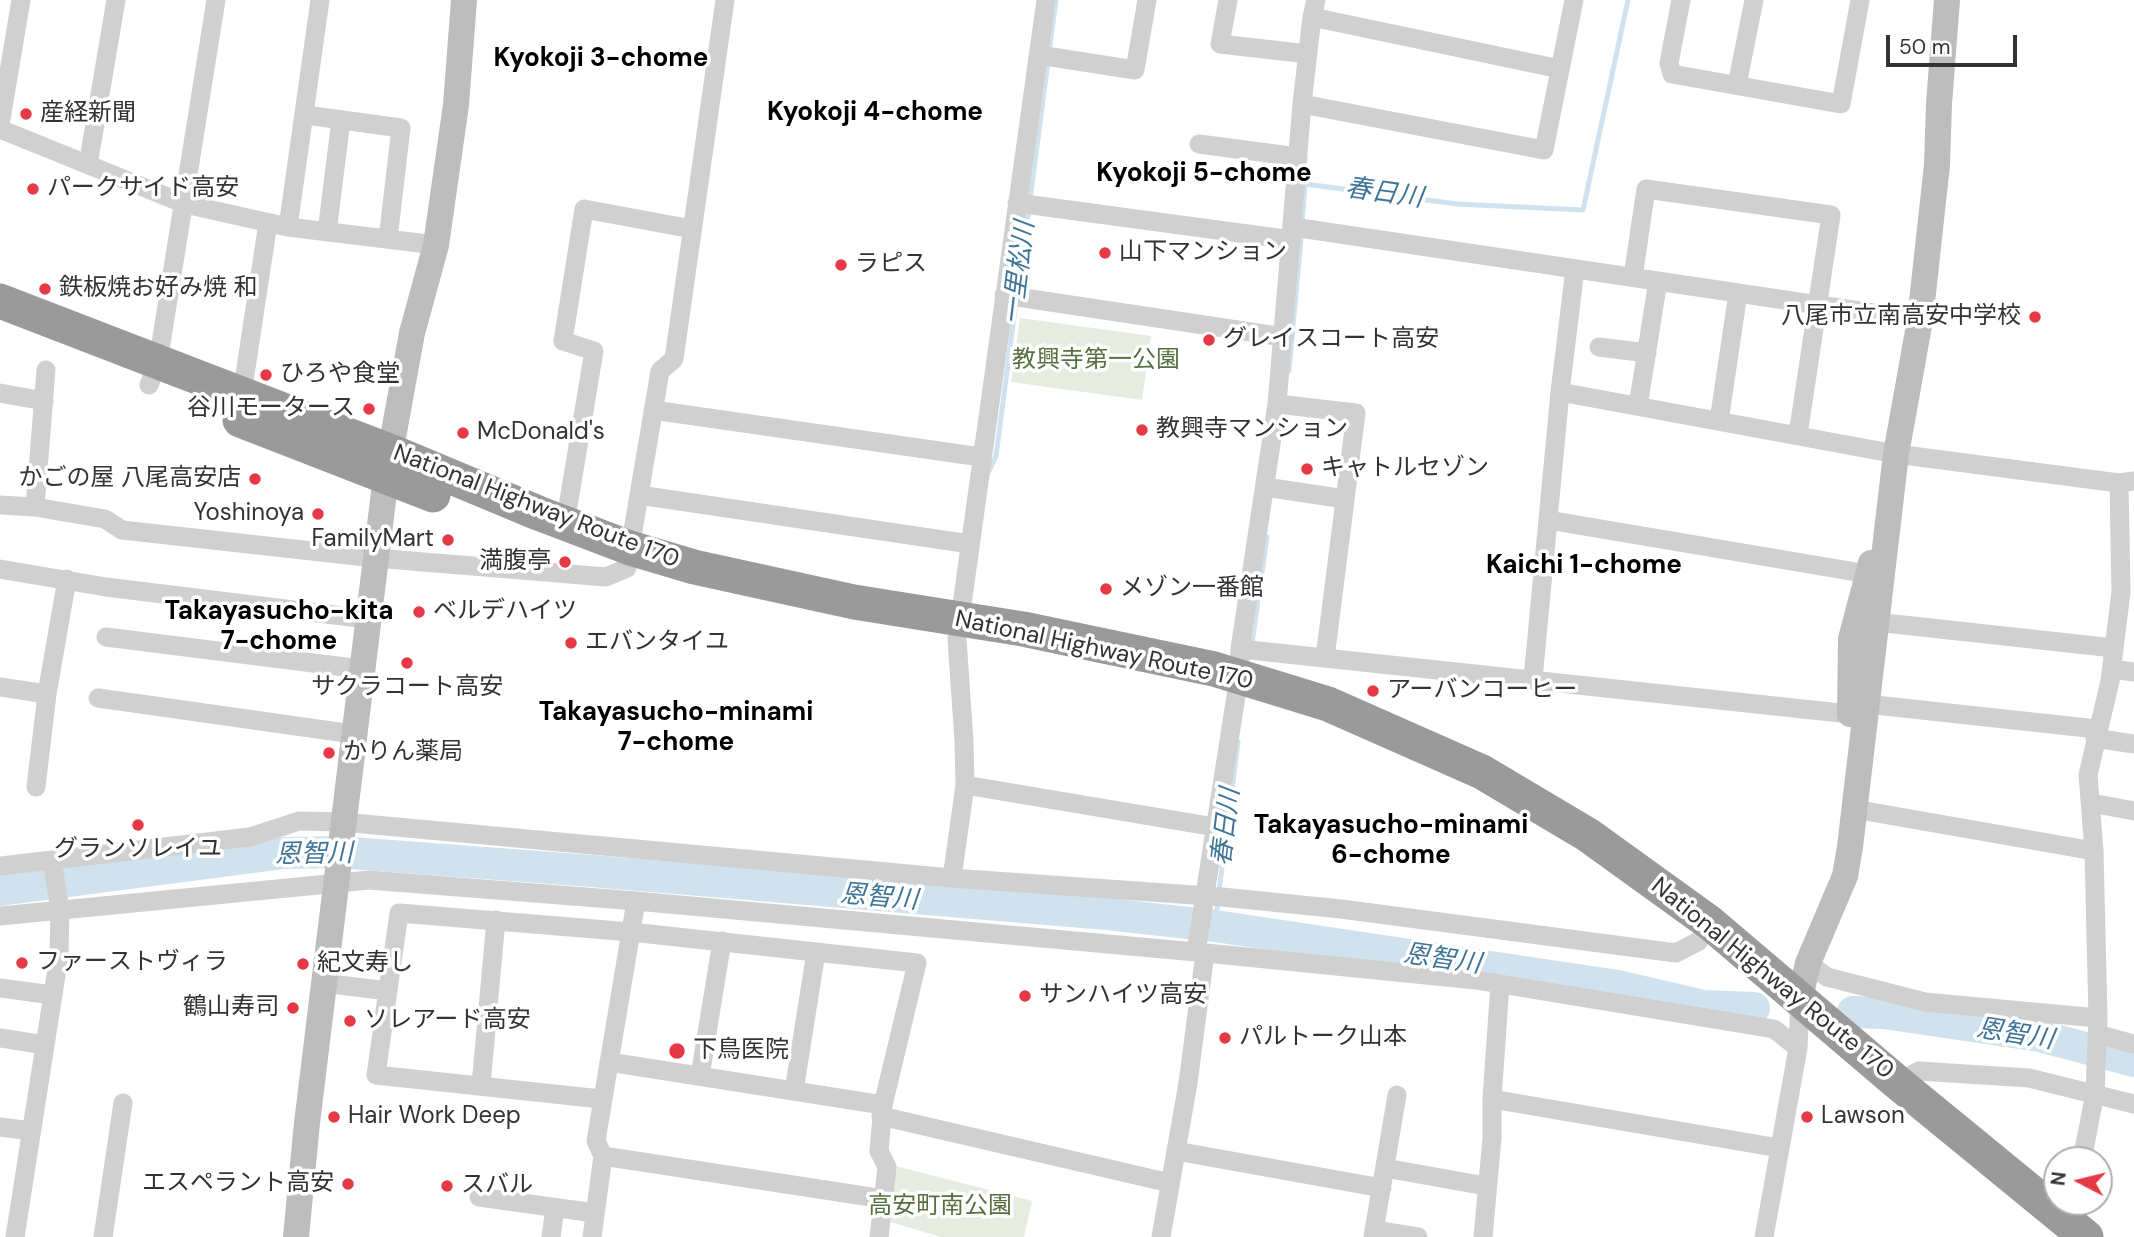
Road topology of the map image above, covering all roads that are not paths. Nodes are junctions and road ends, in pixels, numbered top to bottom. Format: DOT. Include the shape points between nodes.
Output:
graph roads {
  1 [pos="20,0"];
  2 [pos="116,0"];
  3 [pos="216,0"];
  4 [pos="320,0"];
  5 [pos="464,0"];
  6 [pos="725,0"];
  7 [pos="1046,0"];
  8 [pos="1147,0"];
  9 [pos="1228,0"];
  10 [pos="1574,0"];
  11 [pos="1681,0"];
  12 [pos="1754,0"];
  13 [pos="1860,0"];
  14 [pos="1947,0"];
  15 [pos="1314,9"];
  16 [pos="1308,54"];
  17 [pos="1046,56"];
  18 [pos="1560,69"];
  19 [pos="1737,85"];
  20 [pos="1302,104"];
  21 [pos="313,116"];
  22 [pos="341,120"];
  23 [pos="0,127"];
  24 [pos="1199,144"];
  25 [pos="1298,157"];
  26 [pos="88,165"];
  27 [pos="185,204"];
  28 [pos="1026,204"];
  29 [pos="268,223"];
  30 [pos="288,227"];
  31 [pos="692,229"];
  32 [pos="1297,231"];
  33 [pos="327,232"];
  34 [pos="388,239"];
  35 [pos="436,245"];
  36 [pos="1575,269"];
  37 [pos="1633,277"];
  38 [pos="1658,281"];
  39 [pos="1738,293"];
  40 [pos="1012,296"];
  41 [pos="0,301"];
  42 [pos="1819,305"];
  43 [pos="1920,320"];
  44 [pos="0,324"];
  45 [pos="1284,337"];
  46 [pos="1599,347"];
  47 [pos="1647,353"];
  48 [pos="46,370"];
  49 [pos="154,373"];
  50 [pos="1560,392"];
  51 [pos="0,393"];
  52 [pos="242,394"];
  53 [pos="44,401"];
  54 [pos="1277,404"];
  55 [pos="1638,406"];
  56 [pos="653,410"];
  57 [pos="1718,421"];
  58 [pos="1798,435"];
  59 [pos="1896,454"];
  60 [pos="981,457"];
  61 [pos="389,464"];
  62 [pos="2126,482"];
  63 [pos="1265,487"];
  64 [pos="639,495"];
  65 [pos="1345,499"];
  66 [pos="0,505"];
  67 [pos="35,506"];
  68 [pos="1548,520"];
  69 [pos="565,524"];
  70 [pos="970,544"];
  71 [pos="375,558"];
  72 [pos="628,558"];
  73 [pos="0,569"];
  74 [pos="1868,574"];
  75 [pos="66,579"];
  76 [pos="367,619"];
  77 [pos="1876,622"];
  78 [pos="959,629"];
  79 [pos="106,637"];
  80 [pos="2114,648"];
  81 [pos="1325,658"];
  82 [pos="2112,668"];
  83 [pos="361,669"];
  84 [pos="2134,673"];
  85 [pos="1239,674"];
  86 [pos="1533,679"];
  87 [pos="0,687"];
  88 [pos="47,694"];
  89 [pos="98,698"];
  90 [pos="1858,709"];
  91 [pos="2096,733"];
  92 [pos="353,734"];
  93 [pos="2134,744"];
  94 [pos="971,786"];
  95 [pos="36,787"];
  96 [pos="2091,803"];
  97 [pos="1854,804"];
  98 [pos="2134,811"];
  99 [pos="342,826"];
  100 [pos="1215,827"];
  101 [pos="2094,851"];
  102 [pos="52,860"];
  103 [pos="0,866"];
  104 [pos="336,878"];
  105 [pos="958,879"];
  106 [pos="1211,898"];
  107 [pos="636,901"];
  108 [pos="60,910"];
  109 [pos="0,916"];
  110 [pos="496,920"];
  111 [pos="631,932"];
  112 [pos="722,941"];
  113 [pos="1699,941"];
  114 [pos="816,952"];
  115 [pos="1201,953"];
  116 [pos="323,983"];
  117 [pos="1500,984"];
  118 [pos="0,988"];
  119 [pos="388,991"];
  120 [pos="52,995"];
  121 [pos="1798,1001"];
  122 [pos="2097,1030"];
  123 [pos="0,1038"];
  124 [pos="2134,1044"];
  125 [pos="45,1045"];
  126 [pos="609,1062"];
  127 [pos="700,1076"];
  128 [pos="1898,1083"];
  129 [pos="481,1085"];
  130 [pos="2096,1085"];
  131 [pos="793,1091"];
  132 [pos="1396,1095"];
  133 [pos="1492,1099"];
  134 [pos="601,1100"];
  135 [pos="123,1103"];
  136 [pos="2134,1104"];
  137 [pos="882,1111"];
  138 [pos="0,1127"];
  139 [pos="31,1132"];
  140 [pos="2085,1146"];
  141 [pos="1779,1148"];
  142 [pos="1176,1152"];
  143 [pos="603,1156"];
  144 [pos="1383,1178"];
  145 [pos="1170,1183"];
  146 [pos="1480,1185"];
  147 [pos="479,1197"];
  148 [pos="884,1199"];
  149 [pos="10,1206"];
  150 [pos="555,1208"];
  151 [pos="596,1213"];
  152 [pos="2070,1225"];
  153 [pos="1373,1233"];
  154 [pos="15,1237"];
  155 [pos="103,1237"];
  156 [pos="296,1237"];
  157 [pos="551,1237"];
  158 [pos="592,1237"];
  159 [pos="879,1237"];
  160 [pos="1161,1237"];
  161 [pos="1418,1237"];
  162 [pos="1483,1237"];
  163 [pos="1764,1237"];
  1 -- 23 [label="street"];
  2 -- 26 [label="street"];
  3 -- 27 [label="street"];
  4 -- 30 [label="street"];
  5 -- 35 [label="street" via="456,105"];
  6 -- 31 [label="street"];
  7 -- 17 [label="street"];
  8 -- 17 [label="street" via="1135,70"];
  9 -- 16 [label="street" via="1220,44"];
  10 -- 18 [label="street"];
  11 -- 19 [label="street" via="1669,63 1672,74"];
  12 -- 19 [label="street"];
  13 -- 19 [label="street" via="1842,104"];
  14 -- 43 [label="street" via="1937,165"];
  15 -- 16 [label="street"];
  15 -- 18 [label="street"];
  16 -- 20 [label="street"];
  17 -- 28 [label="street"];
  18 -- 20 [label="street" via="1544,150"];
  20 -- 25 [label="street"];
  21 -- 22 [label="street"];
  22 -- 33 [label="street"];
  22 -- 34 [label="street" via="401,128"];
  23 -- 26 [label="street"];
  24 -- 25 [label="street"];
  25 -- 32 [label="street"];
  26 -- 27 [label="street"];
  27 -- 29 [label="street"];
  27 -- 49 [label="street"];
  28 -- 32 [label="street"];
  28 -- 40 [label="street"];
  29 -- 30 [label="street"];
  29 -- 52 [label="street"];
  30 -- 33 [label="street"];
  31 -- 56 [label="street" via="674,359 660,371"];
  31 -- 69 [label="street" via="583,209 563,341 594,351"];
  32 -- 36 [label="street"];
  32 -- 45 [label="street"];
  33 -- 34 [label="street"];
  34 -- 35 [label="street"];
  35 -- 61 [label="street" via="412,333"];
  36 -- 37 [label="street"];
  36 -- 50 [label="street"];
  37 -- 38 [label="street"];
  37 -- 42 [label="street" via="1646,189 1831,215"];
  38 -- 39 [label="street"];
  38 -- 47 [label="street"];
  39 -- 42 [label="street"];
  39 -- 57 [label="street"];
  40 -- 45 [label="street"];
  40 -- 60 [label="street"];
  41 -- 49 [label="highway, National Highway Route 170"];
  42 -- 43 [label="street"];
  42 -- 58 [label="street"];
  43 -- 59 [label="street"];
  44 -- 49 [label="highway, National Highway Route 170"];
  45 -- 54 [label="street"];
  46 -- 47 [label="street"];
  47 -- 55 [label="street"];
  48 -- 53 [label="street"];
  49 -- 52 [label="highway, National Highway Route 170"];
  49 -- 61 [label="highway, National Highway Route 170"];
  50 -- 55 [label="street"];
  50 -- 68 [label="street"];
  51 -- 53 [label="street"];
  52 -- 61 [label="highway, National Highway Route 170"];
  53 -- 67 [label="street"];
  54 -- 63 [label="street"];
  54 -- 65 [label="street" via="1356,413"];
  55 -- 57 [label="street"];
  56 -- 60 [label="street"];
  56 -- 64 [label="street"];
  57 -- 58 [label="street"];
  58 -- 59 [label="street"];
  59 -- 62 [label="street"];
  59 -- 74 [label="street"];
  59 -- 77 [label="street"];
  60 -- 70 [label="street"];
  61 -- 69 [label="highway, National Highway Route 170"];
  61 -- 71 [label="street"];
  61 -- 72 [label="highway, National Highway Route 170"];
  62 -- 80 [label="street"];
  63 -- 65 [label="street"];
  63 -- 85 [label="street"];
  64 -- 70 [label="street"];
  64 -- 72 [label="street"];
  65 -- 81 [label="street"];
  66 -- 67 [label="street"];
  67 -- 71 [label="street" via="105,519 122,530"];
  68 -- 74 [label="street"];
  68 -- 86 [label="street"];
  69 -- 72 [label="highway, National Highway Route 170"];
  70 -- 78 [label="street"];
  71 -- 72 [label="street" via="606,577"];
  71 -- 76 [label="street"];
  72 -- 78 [label="highway, National Highway Route 170" via="854,601"];
  73 -- 75 [label="street"];
  74 -- 90 [label="street" via="1851,639"];
  75 -- 76 [label="street"];
  75 -- 88 [label="street"];
  76 -- 83 [label="street"];
  77 -- 80 [label="street"];
  77 -- 90 [label="street"];
  78 -- 85 [label="highway, National Highway Route 170" via="1061,637"];
  78 -- 94 [label="street" via="964,741"];
  79 -- 83 [label="street"];
  80 -- 82 [label="street"];
  81 -- 85 [label="street"];
  81 -- 86 [label="street"];
  82 -- 84 [label="street"];
  82 -- 91 [label="street"];
  83 -- 92 [label="street"];
  85 -- 100 [label="street"];
  85 -- 113 [label="highway, National Highway Route 170" via="1322,721 1474,791 1576,850"];
  85 -- 121 [label="highway, National Highway Route 170" via="1328,704 1482,772 1588,835 1710,923"];
  86 -- 90 [label="street"];
  87 -- 88 [label="street"];
  88 -- 95 [label="street"];
  89 -- 92 [label="street"];
  90 -- 91 [label="street"];
  90 -- 97 [label="street"];
  91 -- 93 [label="street"];
  91 -- 96 [label="street" via="2088,775"];
  92 -- 99 [label="street"];
  94 -- 100 [label="street"];
  94 -- 105 [label="street"];
  96 -- 98 [label="street"];
  96 -- 101 [label="street"];
  97 -- 101 [label="street"];
  97 -- 121 [label="street" via="1845,876"];
  99 -- 102 [label="street" via="299,821 250,837"];
  99 -- 104 [label="street"];
  99 -- 105 [label="street"];
  100 -- 106 [label="street"];
  101 -- 122 [label="street"];
  102 -- 103 [label="street"];
  102 -- 108 [label="street"];
  104 -- 107 [label="street"];
  104 -- 108 [label="street"];
  104 -- 116 [label="street"];
  105 -- 106 [label="street"];
  106 -- 113 [label="street" via="1340,909 1676,953"];
  106 -- 115 [label="street"];
  107 -- 111 [label="street"];
  107 -- 115 [label="street"];
  108 -- 109 [label="street"];
  108 -- 120 [label="street"];
  110 -- 111 [label="street"];
  110 -- 119 [label="street" via="399,913"];
  110 -- 129 [label="street"];
  111 -- 112 [label="street"];
  111 -- 126 [label="street"];
  112 -- 114 [label="street"];
  112 -- 127 [label="street"];
  113 -- 121 [label="highway, National Highway Route 170" via="1744,978"];
  114 -- 131 [label="street"];
  114 -- 137 [label="street" via="917,963"];
  115 -- 117 [label="street"];
  115 -- 142 [label="street"];
  116 -- 119 [label="street"];
  116 -- 156 [label="street"];
  117 -- 121 [label="street" via="1774,1029"];
  117 -- 133 [label="street"];
  118 -- 120 [label="street"];
  119 -- 129 [label="street" via="376,1075"];
  120 -- 125 [label="street"];
  121 -- 122 [label="street" via="1827,976 1925,1002"];
  121 -- 128 [label="highway, National Highway Route 170"];
  121 -- 141 [label="street"];
  121 -- 152 [label="highway, National Highway Route 170" via="1924,1128"];
  122 -- 124 [label="street"];
  122 -- 130 [label="street"];
  123 -- 125 [label="street"];
  125 -- 139 [label="street"];
  126 -- 127 [label="street"];
  126 -- 134 [label="street"];
  127 -- 131 [label="street"];
  128 -- 130 [label="street" via="1919,1071"];
  128 -- 152 [label="highway, National Highway Route 170"];
  129 -- 134 [label="street"];
  130 -- 136 [label="street"];
  130 -- 140 [label="street"];
  131 -- 137 [label="street"];
  132 -- 144 [label="street"];
  133 -- 141 [label="street"];
  133 -- 162 [label="street"];
  134 -- 143 [label="street" via="596,1141"];
  135 -- 155 [label="street"];
  137 -- 145 [label="street"];
  137 -- 148 [label="street" via="879,1151 887,1167"];
  138 -- 139 [label="street"];
  139 -- 149 [label="street"];
  141 -- 163 [label="street"];
  142 -- 144 [label="street"];
  142 -- 145 [label="street"];
  143 -- 148 [label="street"];
  143 -- 151 [label="street"];
  144 -- 146 [label="street"];
  144 -- 153 [label="street"];
  145 -- 160 [label="street"];
  147 -- 150 [label="street"];
  148 -- 159 [label="street"];
  149 -- 154 [label="street"];
  150 -- 151 [label="street"];
  150 -- 157 [label="street"];
  151 -- 158 [label="street"];
  153 -- 161 [label="street"];
}
